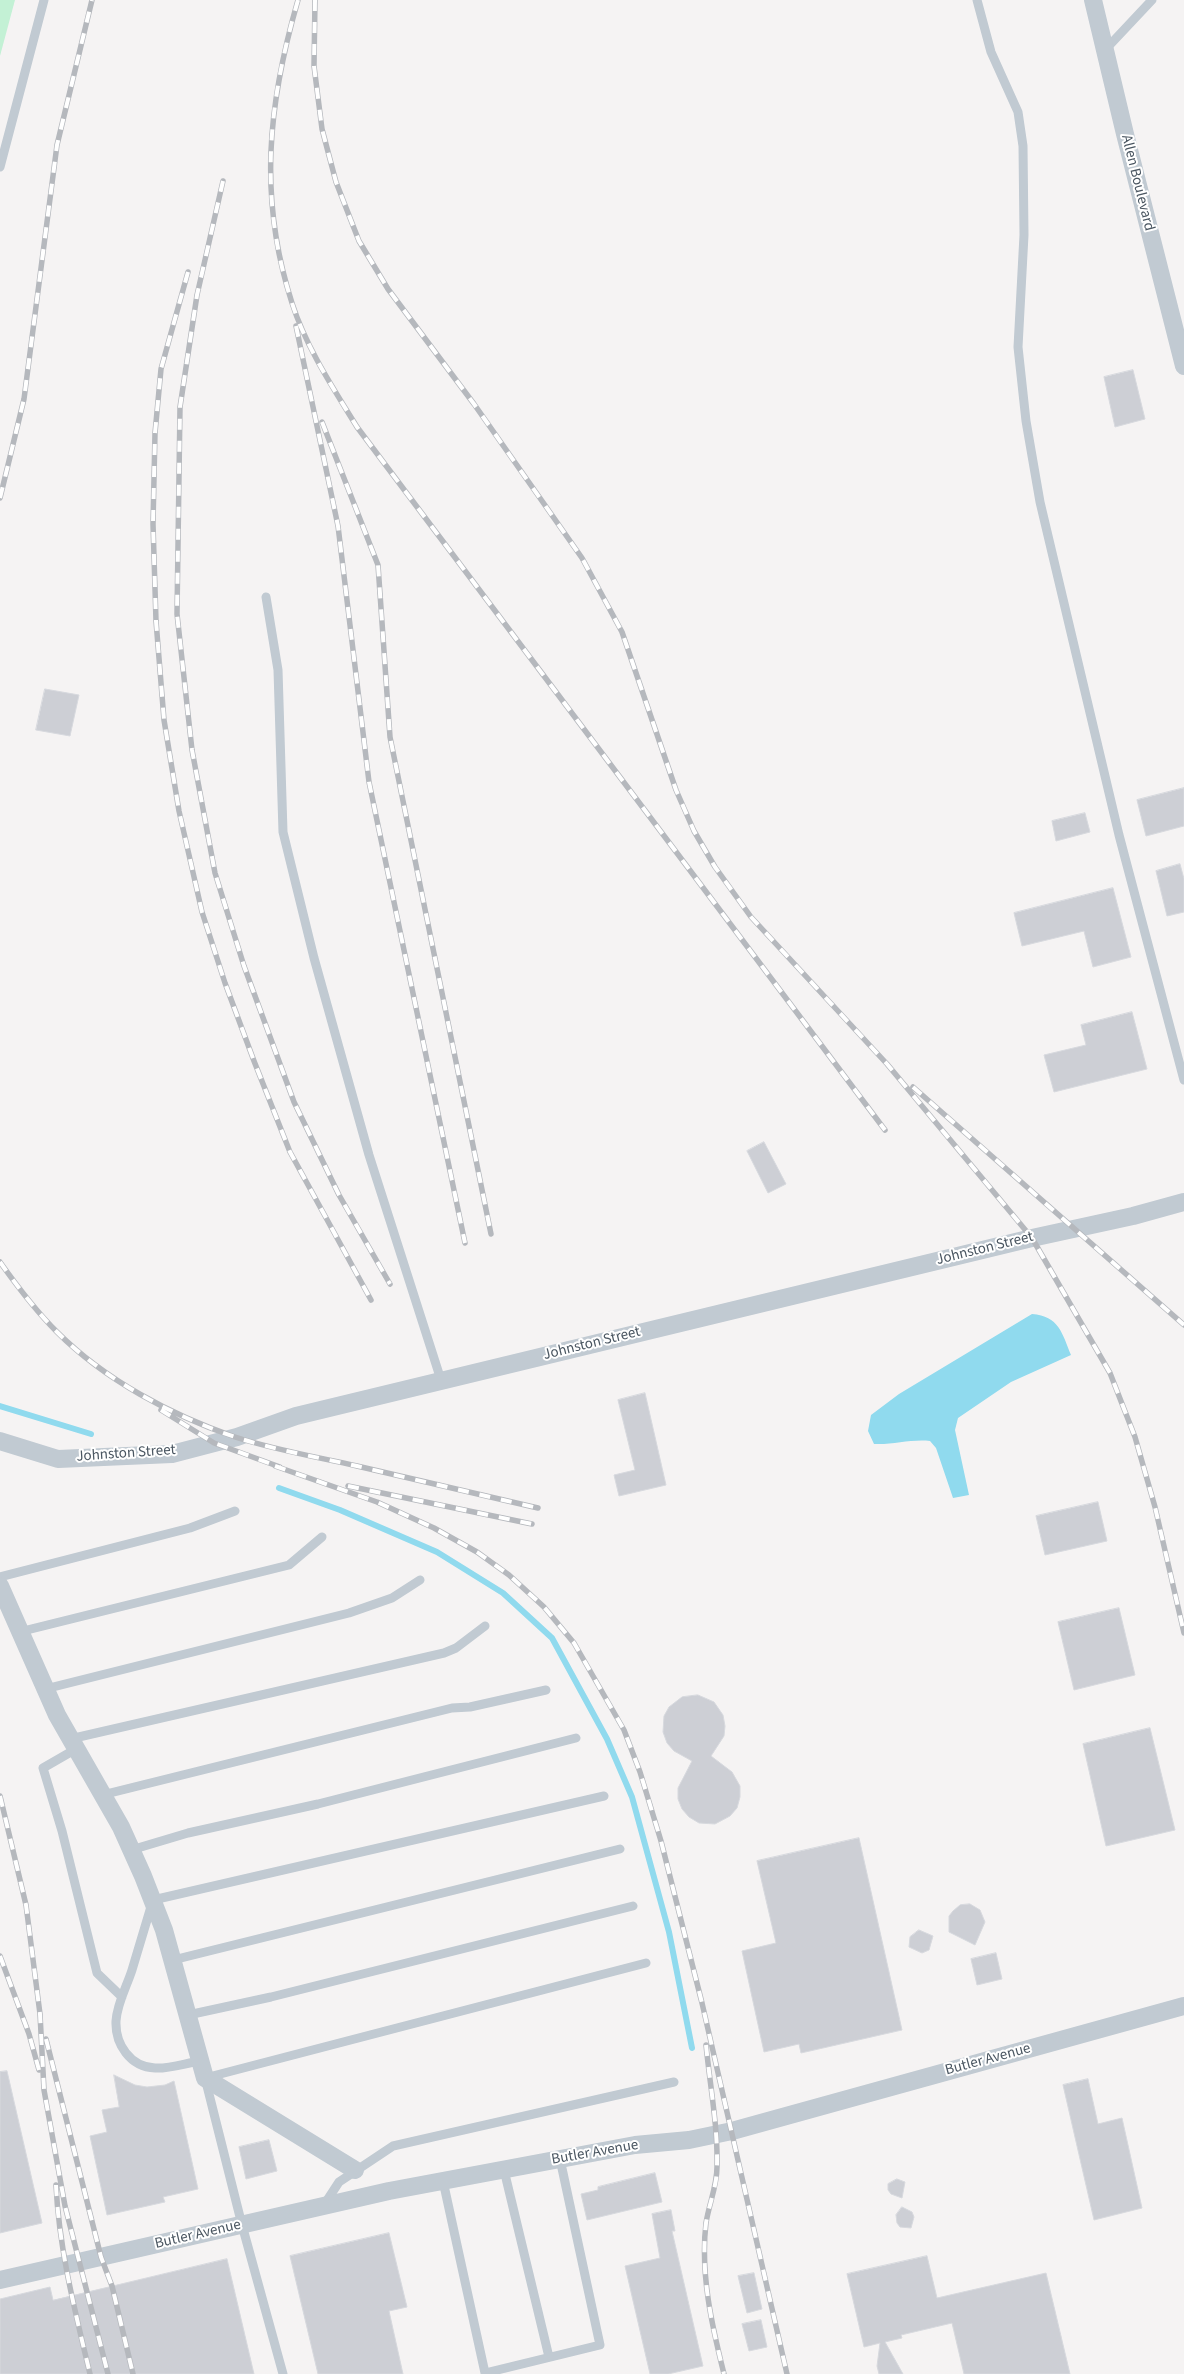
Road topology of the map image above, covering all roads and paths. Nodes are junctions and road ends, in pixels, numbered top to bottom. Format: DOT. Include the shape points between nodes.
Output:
graph roads {
  1 [pos="44,0"];
  2 [pos="977,0"];
  3 [pos="1093,0"];
  4 [pos="1152,0"];
  5 [pos="1105,50"];
  6 [pos="0,167"];
  7 [pos="1184,366"];
  8 [pos="266,597"];
  9 [pos="1184,1080"];
  10 [pos="1184,1202"];
  11 [pos="441,1380"];
  12 [pos="0,1441"];
  13 [pos="235,1511"];
  14 [pos="322,1537"];
  15 [pos="0,1577"];
  16 [pos="420,1580"];
  17 [pos="0,1586"];
  18 [pos="485,1626"];
  19 [pos="18,1632"];
  20 [pos="45,1689"];
  21 [pos="546,1690"];
  22 [pos="576,1738"];
  23 [pos="73,1744"];
  24 [pos="102,1795"];
  25 [pos="604,1796"];
  26 [pos="620,1849"];
  27 [pos="131,1850"];
  28 [pos="153,1900"];
  29 [pos="633,1906"];
  30 [pos="173,1960"];
  31 [pos="646,1963"];
  32 [pos="122,1997"];
  33 [pos="1184,2006"];
  34 [pos="188,2014"];
  35 [pos="202,2069"];
  36 [pos="674,2082"];
  37 [pos="560,2159"];
  38 [pos="355,2170"];
  39 [pos="504,2170"];
  40 [pos="443,2181"];
  41 [pos="323,2206"];
  42 [pos="242,2225"];
  43 [pos="0,2280"];
  44 [pos="549,2357"];
  45 [pos="485,2373"];
  46 [pos="283,2374"];
  1 -- 6 [label="lane"];
  2 -- 9 [label="lane" via="991,52 1018,112 1024,146 1024,235 1018,347 1040,502 1118,836"];
  3 -- 5 [label="street, Allen Boulevard"];
  4 -- 5 [label="lane"];
  5 -- 7 [label="street, Allen Boulevard"];
  8 -- 11 [label="lane" via="278,670 282,832 369,1155"];
  10 -- 11 [label="street, Johnston Street"];
  11 -- 12 [label="street, Johnston Street" via="296,1416 237,1437 172,1454 58,1459"];
  13 -- 15 [label="lane" via="190,1528"];
  14 -- 19 [label="lane" via="289,1565"];
  16 -- 20 [label="lane" via="392,1598 349,1613"];
  17 -- 19 [label="street"];
  18 -- 23 [label="lane" via="444,1653"];
  19 -- 20 [label="street"];
  20 -- 23 [label="street"];
  21 -- 24 [label="lane" via="452,1708"];
  22 -- 27 [label="lane" via="318,1804 188,1833"];
  23 -- 24 [label="street"];
  23 -- 32 [label="lane" via="43,1768 97,1973"];
  24 -- 27 [label="street"];
  25 -- 28 [label="lane"];
  26 -- 30 [label="lane"];
  27 -- 28 [label="street"];
  28 -- 30 [label="street"];
  28 -- 32 [label="lane"];
  29 -- 34 [label="lane"];
  30 -- 34 [label="street"];
  31 -- 35 [label="lane"];
  32 -- 35 [label="lane" via="116,2020 118,2038 127,2055 138,2064 155,2068"];
  33 -- 37 [label="street, Butler Avenue" via="732,2131"];
  34 -- 35 [label="street"];
  35 -- 38 [label="street"];
  35 -- 42 [label="lane"];
  36 -- 38 [label="lane" via="393,2146"];
  37 -- 39 [label="street, Butler Avenue"];
  37 -- 44 [label="lane" via="600,2345"];
  38 -- 41 [label="lane" via="339,2182"];
  39 -- 40 [label="street, Butler Avenue"];
  39 -- 44 [label="lane"];
  40 -- 41 [label="street, Butler Avenue"];
  40 -- 45 [label="lane"];
  41 -- 42 [label="street, Butler Avenue"];
  42 -- 43 [label="street, Butler Avenue"];
  42 -- 46 [label="lane"];
  44 -- 45 [label="lane"];
}
